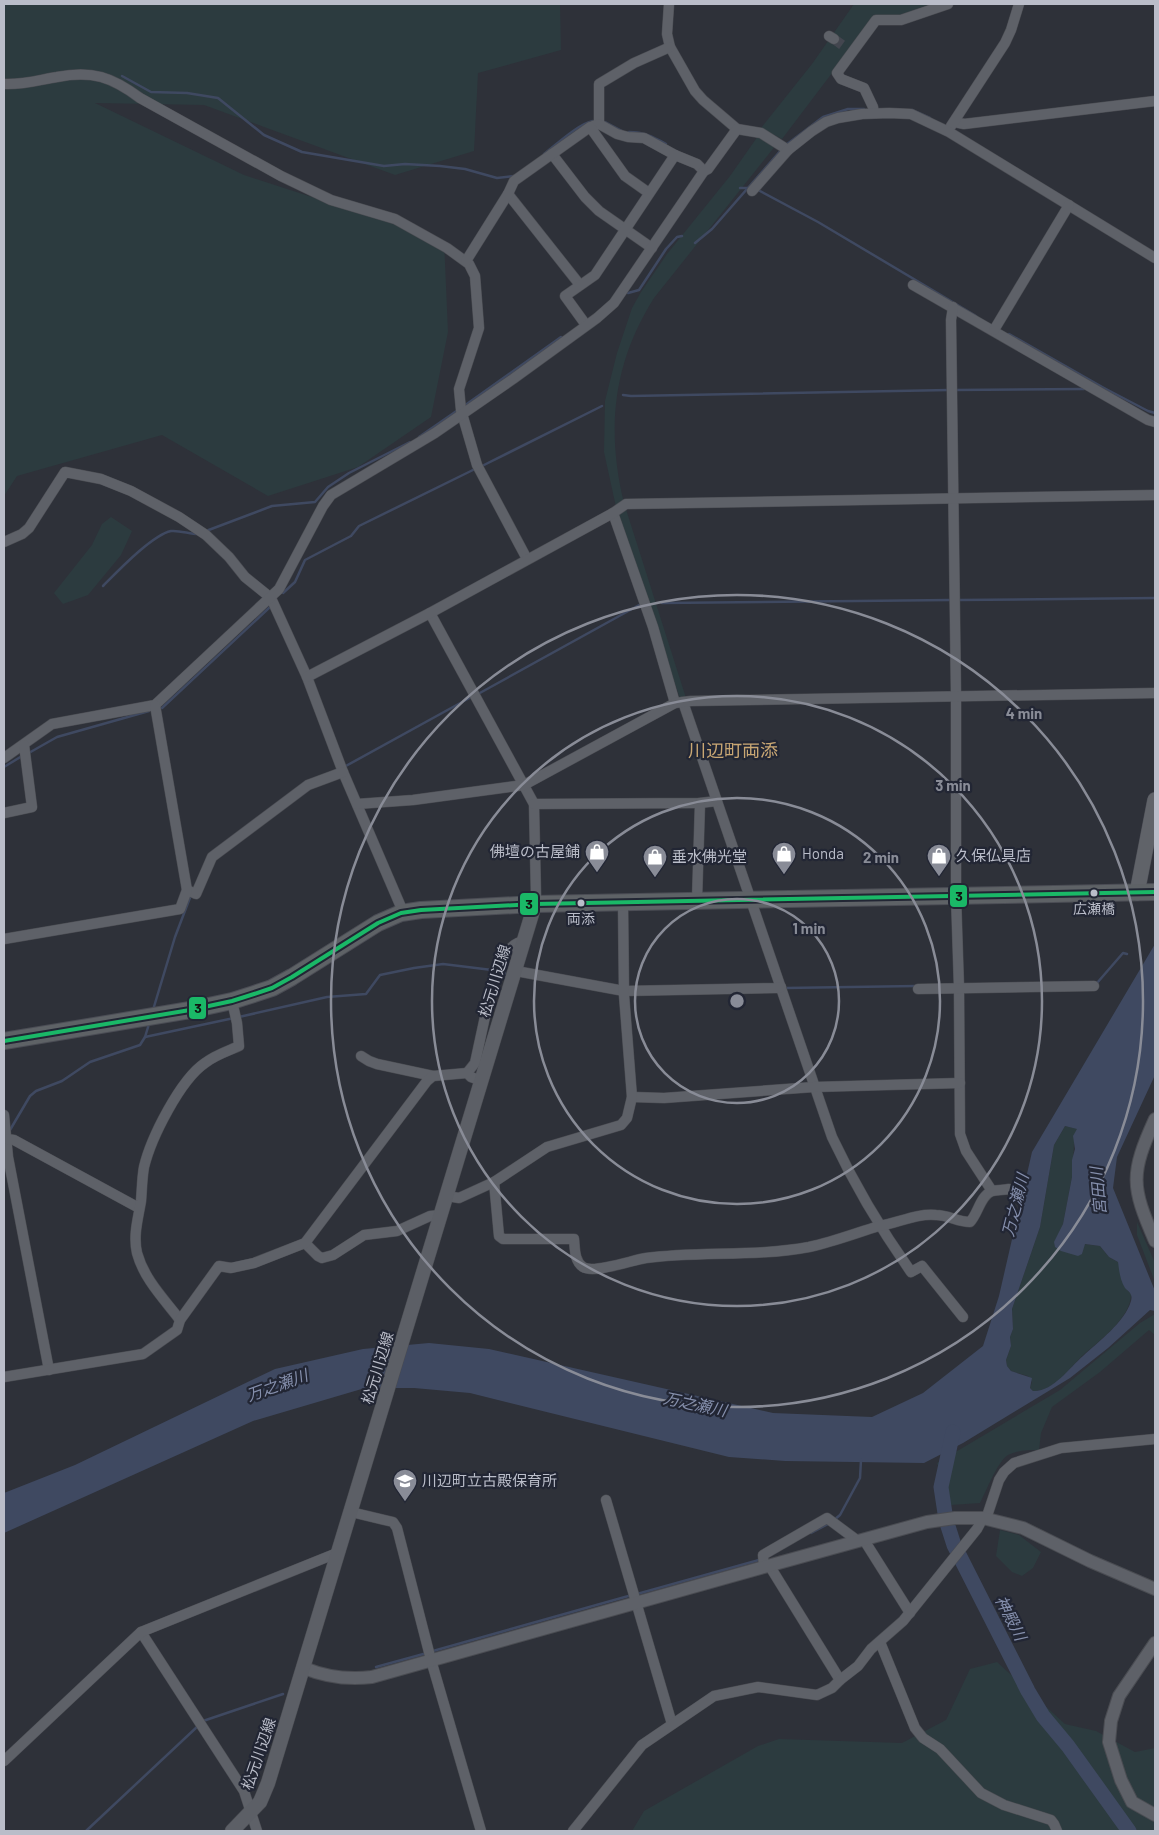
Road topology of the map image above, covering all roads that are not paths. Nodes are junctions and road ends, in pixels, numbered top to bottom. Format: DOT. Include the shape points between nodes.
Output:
graph roads {
  1 [pos="669,4"];
  2 [pos="948,4"];
  3 [pos="1019,4"];
  4 [pos="670,47"];
  5 [pos="4,84"];
  6 [pos="1155,101"];
  7 [pos="873,110"];
  8 [pos="954,122"];
  9 [pos="594,125"];
  10 [pos="737,129"];
  11 [pos="948,132"];
  12 [pos="785,147"];
  13 [pos="552,154"];
  14 [pos="676,155"];
  15 [pos="704,171"];
  16 [pos="752,191"];
  17 [pos="649,193"];
  18 [pos="508,194"];
  19 [pos="1069,205"];
  20 [pos="624,229"];
  21 [pos="652,248"];
  22 [pos="1155,254"];
  23 [pos="466,261"];
  24 [pos="913,285"];
  25 [pos="580,286"];
  26 [pos="954,308"];
  27 [pos="586,326"];
  28 [pos="995,328"];
  29 [pos="461,410"];
  30 [pos="1155,422"];
  31 [pos="1155,495"];
  32 [pos="954,498"];
  33 [pos="613,513"];
  34 [pos="4,542"];
  35 [pos="527,559"];
  36 [pos="271,598"];
  37 [pos="430,613"];
  38 [pos="307,677"];
  39 [pos="1155,693"];
  40 [pos="956,696"];
  41 [pos="679,702"];
  42 [pos="156,705"];
  43 [pos="24,751"];
  44 [pos="4,758"];
  45 [pos="342,769"];
  46 [pos="524,785"];
  47 [pos="1155,800"];
  48 [pos="717,801"];
  49 [pos="700,803"];
  50 [pos="357,804"];
  51 [pos="534,804"];
  52 [pos="4,813"];
  53 [pos="190,891"];
  54 [pos="1155,892"];
  55 [pos="1137,893"];
  56 [pos="956,896"];
  57 [pos="697,900"];
  58 [pos="751,900"];
  59 [pos="623,902"];
  60 [pos="535,904"];
  61 [pos="401,913"];
  62 [pos="4,939"];
  63 [pos="524,941"];
  64 [pos="516,971"];
  65 [pos="781,986"];
  66 [pos="959,986"];
  67 [pos="1094,986"];
  68 [pos="918,989"];
  69 [pos="624,993"];
  70 [pos="234,1012"];
  71 [pos="4,1041"];
  72 [pos="360,1056"];
  73 [pos="467,1073"];
  74 [pos="433,1076"];
  75 [pos="482,1081"];
  76 [pos="960,1084"];
  77 [pos="814,1087"];
  78 [pos="632,1097"];
  79 [pos="4,1115"];
  80 [pos="1155,1119"];
  81 [pos="7,1136"];
  82 [pos="6,1158"];
  83 [pos="494,1182"];
  84 [pos="1009,1189"];
  85 [pos="992,1191"];
  86 [pos="446,1196"];
  87 [pos="139,1208"];
  88 [pos="441,1215"];
  89 [pos="879,1226"];
  90 [pos="1155,1241"];
  91 [pos="304,1243"];
  92 [pos="963,1317"];
  93 [pos="180,1320"];
  94 [pos="49,1370"];
  95 [pos="4,1377"];
  96 [pos="1155,1439"];
  97 [pos="606,1500"];
  98 [pos="350,1512"];
  99 [pos="985,1518"];
  100 [pos="861,1540"];
  101 [pos="337,1553"];
  102 [pos="765,1562"];
  103 [pos="1155,1589"];
  104 [pos="635,1598"];
  105 [pos="910,1613"];
  106 [pos="141,1632"];
  107 [pos="880,1642"];
  108 [pos="1155,1643"];
  109 [pos="430,1655"];
  110 [pos="304,1668"];
  111 [pos="840,1680"];
  112 [pos="672,1724"];
  113 [pos="4,1761"];
  114 [pos="252,1812"];
  115 [pos="1155,1815"];
  116 [pos="232,1831"];
  117 [pos="257,1831"];
  118 [pos="481,1831"];
  119 [pos="573,1831"];
  120 [pos="1057,1831"];
  1 -- 4 [label="street" via="667,34"];
  2 -- 7 [label="street" via="902,20 876,20 848,49 836,73 841,79 864,88"];
  3 -- 8 [label="street" via="1005,44"];
  4 -- 9 [label="street" via="599,84"];
  4 -- 10 [label="street" via="695,91"];
  5 -- 23 [label="street" via="23,84 78,74 120,83 140,98 281,176 331,200 395,219"];
  6 -- 8 [label="street" via="964,124"];
  7 -- 11 [label="street" via="911,114"];
  7 -- 12 [label="street" via="826,122"];
  8 -- 11 [label="street"];
  9 -- 13 [label="street"];
  9 -- 14 [label="street" via="628,137 644,138"];
  9 -- 17 [label="street" via="625,176"];
  10 -- 12 [label="street" via="761,133"];
  10 -- 15 [label="street"];
  11 -- 19 [label="street"];
  12 -- 16 [label="street"];
  13 -- 18 [label="street" via="514,181"];
  13 -- 20 [label="street" via="585,198"];
  14 -- 15 [label="street"];
  14 -- 17 [label="street"];
  15 -- 21 [label="street"];
  17 -- 20 [label="street"];
  18 -- 23 [label="street"];
  18 -- 25 [label="street"];
  19 -- 22 [label="street"];
  19 -- 28 [label="street"];
  20 -- 21 [label="street"];
  20 -- 25 [label="street" via="595,275"];
  21 -- 27 [label="street" via="614,303"];
  23 -- 29 [label="street" via="475,276 479,328 459,389"];
  24 -- 26 [label="street"];
  25 -- 27 [label="street" via="565,296"];
  26 -- 28 [label="street"];
  26 -- 32 [label="street" via="951,320"];
  27 -- 29 [label="street"];
  28 -- 30 [label="street"];
  29 -- 35 [label="street" via="478,468"];
  29 -- 36 [label="street" via="435,433 331,495"];
  31 -- 32 [label="street"];
  32 -- 33 [label="street" via="626,504"];
  32 -- 40 [label="street"];
  33 -- 35 [label="street"];
  33 -- 41 [label="street"];
  34 -- 36 [label="street" via="29,528 65,472 101,479 131,491 203,533 245,577"];
  35 -- 37 [label="street"];
  36 -- 38 [label="street"];
  36 -- 42 [label="street"];
  37 -- 38 [label="street"];
  37 -- 46 [label="street"];
  38 -- 45 [label="street"];
  39 -- 40 [label="street"];
  40 -- 41 [label="street"];
  40 -- 56 [label="street"];
  41 -- 46 [label="street"];
  41 -- 48 [label="street"];
  42 -- 43 [label="street" via="52,724"];
  42 -- 53 [label="street"];
  43 -- 44 [label="street"];
  43 -- 52 [label="street" via="32,808"];
  45 -- 50 [label="street"];
  45 -- 53 [label="street" via="308,786 212,857 196,894"];
  46 -- 50 [label="street"];
  46 -- 51 [label="street"];
  47 -- 55 [label="main road"];
  48 -- 49 [label="street"];
  48 -- 58 [label="street"];
  49 -- 51 [label="street"];
  49 -- 57 [label="street"];
  50 -- 61 [label="street"];
  51 -- 60 [label="street"];
  53 -- 62 [label="street" via="180,909"];
  54 -- 55 [label="highway"];
  55 -- 56 [label="highway"];
  56 -- 58 [label="highway"];
  56 -- 66 [label="street"];
  57 -- 58 [label="highway"];
  57 -- 59 [label="highway"];
  58 -- 65 [label="street"];
  59 -- 60 [label="highway"];
  59 -- 69 [label="street"];
  60 -- 61 [label="highway"];
  60 -- 63 [label="main road, 松元川辺線"];
  61 -- 70 [label="highway" via="378,923"];
  63 -- 64 [label="main road, 松元川辺線"];
  63 -- 73 [label="street" via="510,949 494,975 475,1063"];
  64 -- 69 [label="street"];
  64 -- 75 [label="main road, 松元川辺線"];
  65 -- 69 [label="street"];
  65 -- 77 [label="street"];
  66 -- 67 [label="street"];
  66 -- 68 [label="street"];
  66 -- 76 [label="street"];
  69 -- 78 [label="street"];
  70 -- 71 [label="highway" via="190,1010"];
  70 -- 87 [label="street" via="239,1046 204,1063 181,1087 147,1157"];
  72 -- 74 [label="street" via="369,1062"];
  73 -- 74 [label="street"];
  73 -- 75 [label="street"];
  74 -- 91 [label="street"];
  75 -- 86 [label="main road, 松元川辺線"];
  76 -- 77 [label="street"];
  76 -- 85 [label="street" via="960,1134 966,1151"];
  77 -- 78 [label="street" via="664,1098"];
  77 -- 89 [label="street" via="832,1136"];
  78 -- 83 [label="street" via="627,1118 621,1125 547,1147"];
  79 -- 81 [label="street"];
  80 -- 90 [label="street" via="1140,1154 1136,1181 1138,1198"];
  81 -- 82 [label="street"];
  81 -- 87 [label="street"];
  82 -- 94 [label="street"];
  83 -- 86 [label="street" via="459,1198"];
  83 -- 89 [label="street" via="499,1236 503,1239 574,1239 578,1263 596,1270 649,1258 791,1250"];
  84 -- 85 [label="street"];
  85 -- 89 [label="street" via="981,1202 970,1222 937,1214"];
  86 -- 88 [label="main road, 松元川辺線"];
  87 -- 93 [label="street" via="135,1238 144,1273"];
  88 -- 91 [label="street" via="430,1216 397,1231 364,1235 327,1257 318,1256"];
  88 -- 98 [label="main road, 松元川辺線"];
  89 -- 92 [label="street" via="911,1272 922,1266"];
  91 -- 93 [label="street" via="245,1265 219,1266"];
  93 -- 94 [label="street" via="177,1330 143,1354"];
  94 -- 95 [label="street"];
  96 -- 99 [label="street" via="1061,1448 1014,1463 999,1480"];
  97 -- 104 [label="street"];
  98 -- 101 [label="main road, 松元川辺線"];
  98 -- 109 [label="street" via="394,1522"];
  99 -- 100 [label="street" via="927,1522"];
  99 -- 103 [label="street" via="1035,1533"];
  99 -- 105 [label="street"];
  100 -- 102 [label="street"];
  100 -- 102 [label="street" via="827,1518 763,1554"];
  100 -- 105 [label="street"];
  101 -- 106 [label="street"];
  101 -- 110 [label="main road, 松元川辺線"];
  102 -- 104 [label="street"];
  102 -- 111 [label="street"];
  104 -- 109 [label="street"];
  104 -- 112 [label="street"];
  105 -- 107 [label="street"];
  106 -- 113 [label="street"];
  106 -- 114 [label="street" via="244,1791"];
  107 -- 111 [label="street"];
  107 -- 120 [label="street" via="919,1735 940,1749 981,1793 1004,1805 1050,1820"];
  108 -- 115 [label="street" via="1119,1696 1111,1721 1109,1742 1132,1802"];
  109 -- 110 [label="street" via="372,1677 354,1679"];
  109 -- 118 [label="street"];
  110 -- 114 [label="main road, 松元川辺線" via="266,1788"];
  111 -- 112 [label="street" via="817,1695 758,1687 714,1696"];
  112 -- 119 [label="street" via="642,1745"];
  114 -- 116 [label="main road, 松元川辺線"];
  114 -- 117 [label="street"];
}
